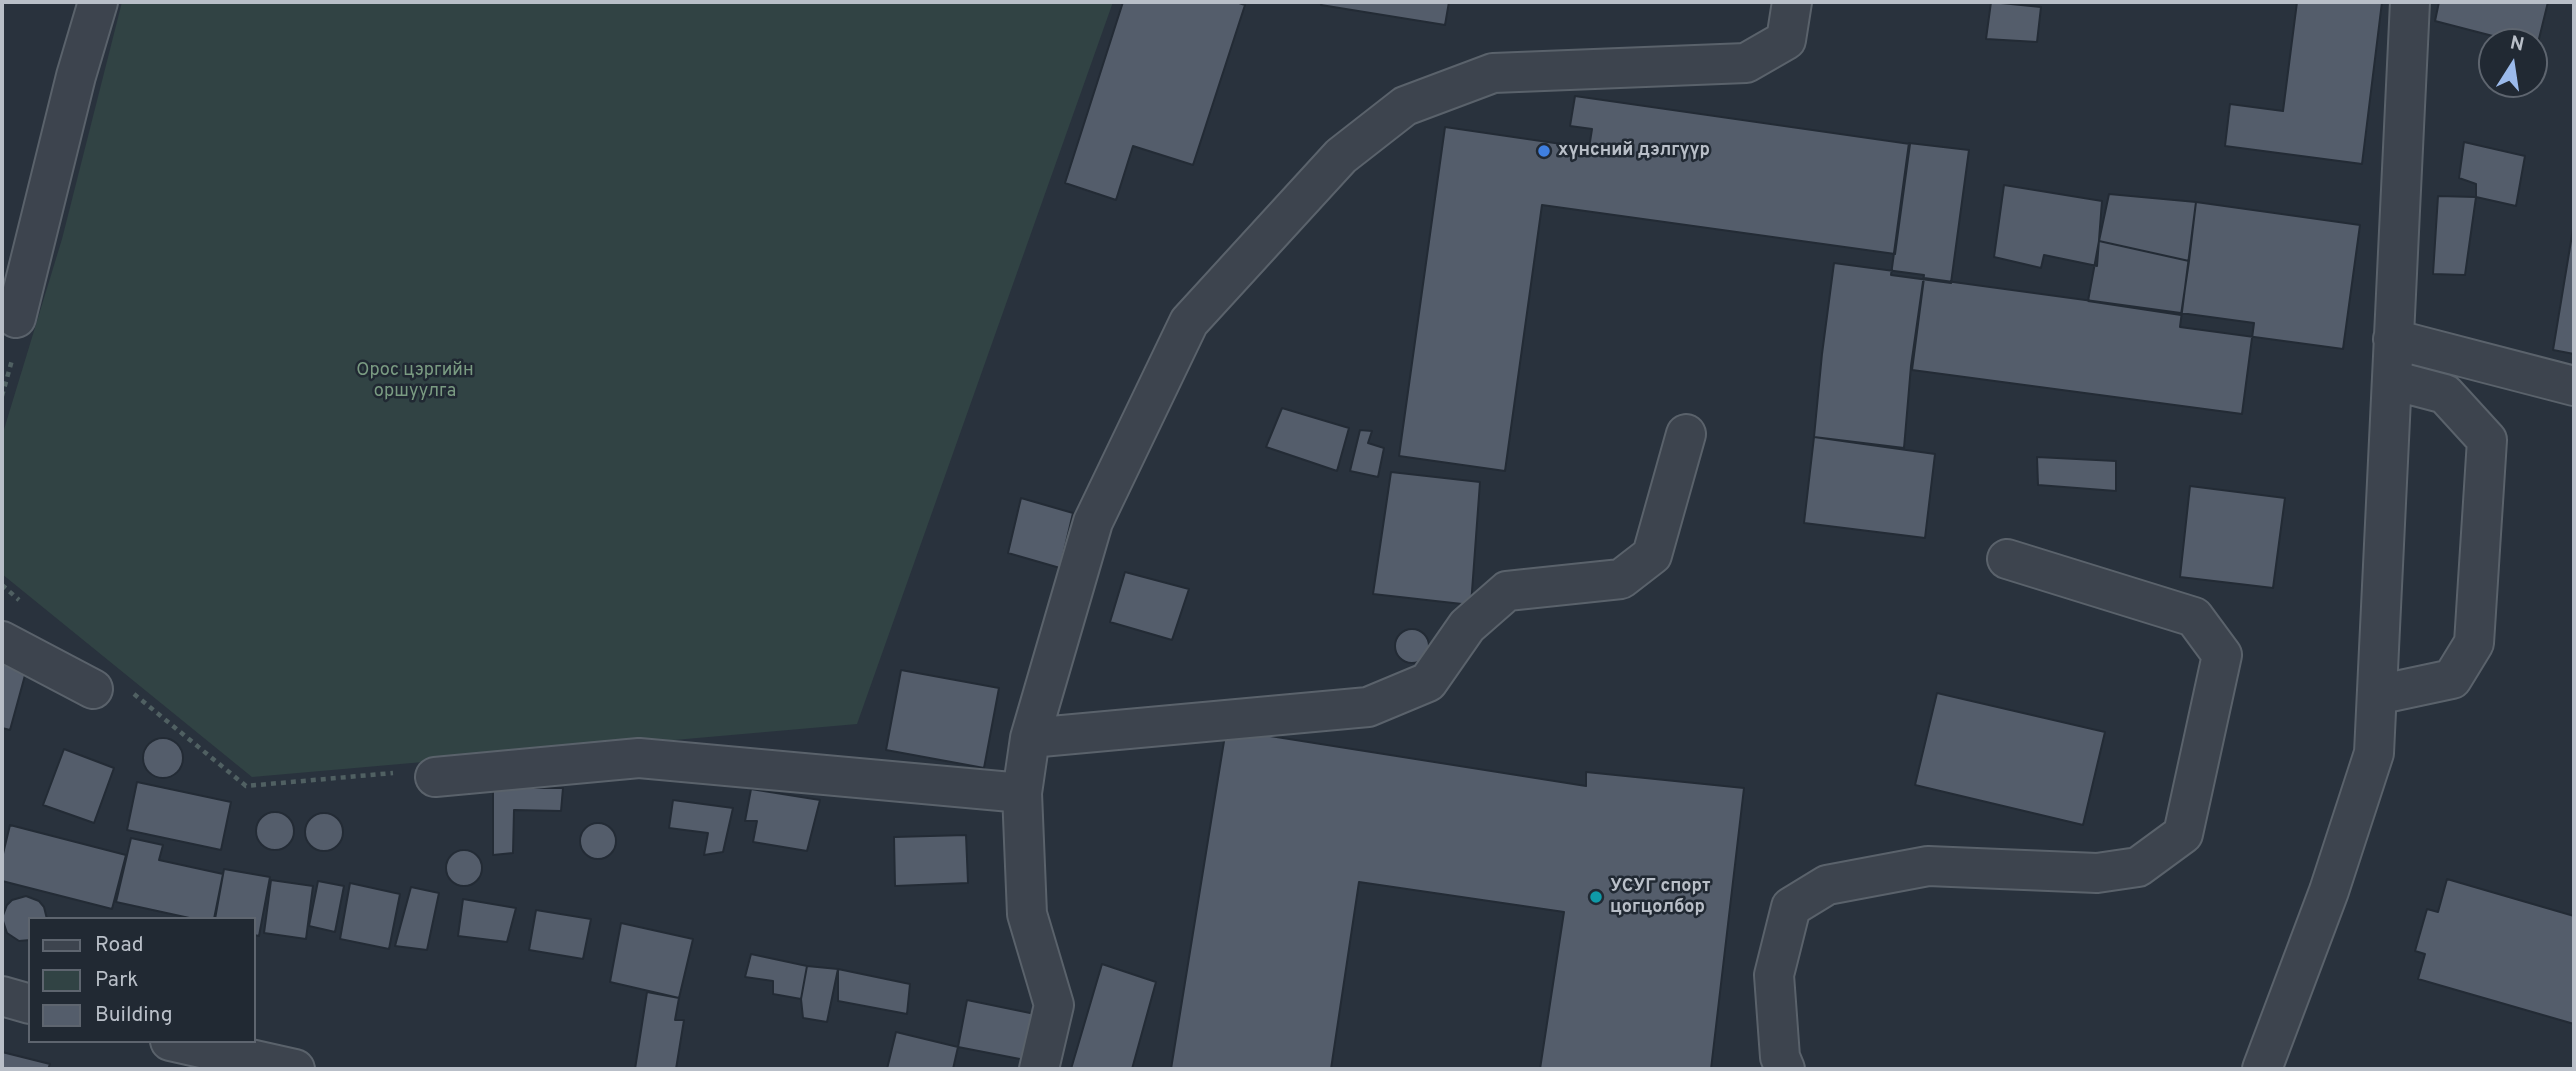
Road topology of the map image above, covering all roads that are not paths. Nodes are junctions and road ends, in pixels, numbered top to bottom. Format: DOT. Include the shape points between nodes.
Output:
graph roads {
  1 [pos="98,2"];
  2 [pos="1792,2"];
  3 [pos="2410,2"];
  4 [pos="16,318"];
  5 [pos="2393,339"];
  6 [pos="2392,380"];
  7 [pos="2574,386"];
  8 [pos="1686,434"];
  9 [pos="2007,559"];
  10 [pos="2,641"];
  11 [pos="109,688"];
  12 [pos="2377,695"];
  13 [pos="1030,738"];
  14 [pos="435,777"];
  15 [pos="1022,793"];
  16 [pos="2,996"];
  17 [pos="28,1003"];
  18 [pos="179,1043"];
  19 [pos="295,1069"];
  20 [pos="1039,1069"];
  21 [pos="1785,1069"];
  22 [pos="2262,1069"];
  1 -- 4 [label="street"];
  2 -- 13 [label="street" via="1786,40 1746,63 1493,73 1405,106 1341,156 1189,322 1093,522"];
  3 -- 5 [label="street"];
  5 -- 6 [label="street"];
  5 -- 7 [label="street"];
  6 -- 12 [label="street"];
  6 -- 12 [label="street" via="2445,394 2487,440 2474,643 2452,679"];
  8 -- 13 [label="street" via="1652,555 1621,579 1507,591 1467,626 1428,682 1368,707"];
  9 -- 21 [label="street" via="2194,617 2222,655 2183,834 2138,867 2097,873 1928,866 1827,885 1791,907 1774,975 1780,1058"];
  10 -- 11 [label="street"];
  12 -- 22 [label="street" via="2374,753 2329,891"];
  13 -- 15 [label="street"];
  14 -- 15 [label="street" via="639,758"];
  15 -- 20 [label="street" via="1027,914 1054,1005"];
  16 -- 17 [label="street"];
  18 -- 19 [label="street"];
}
